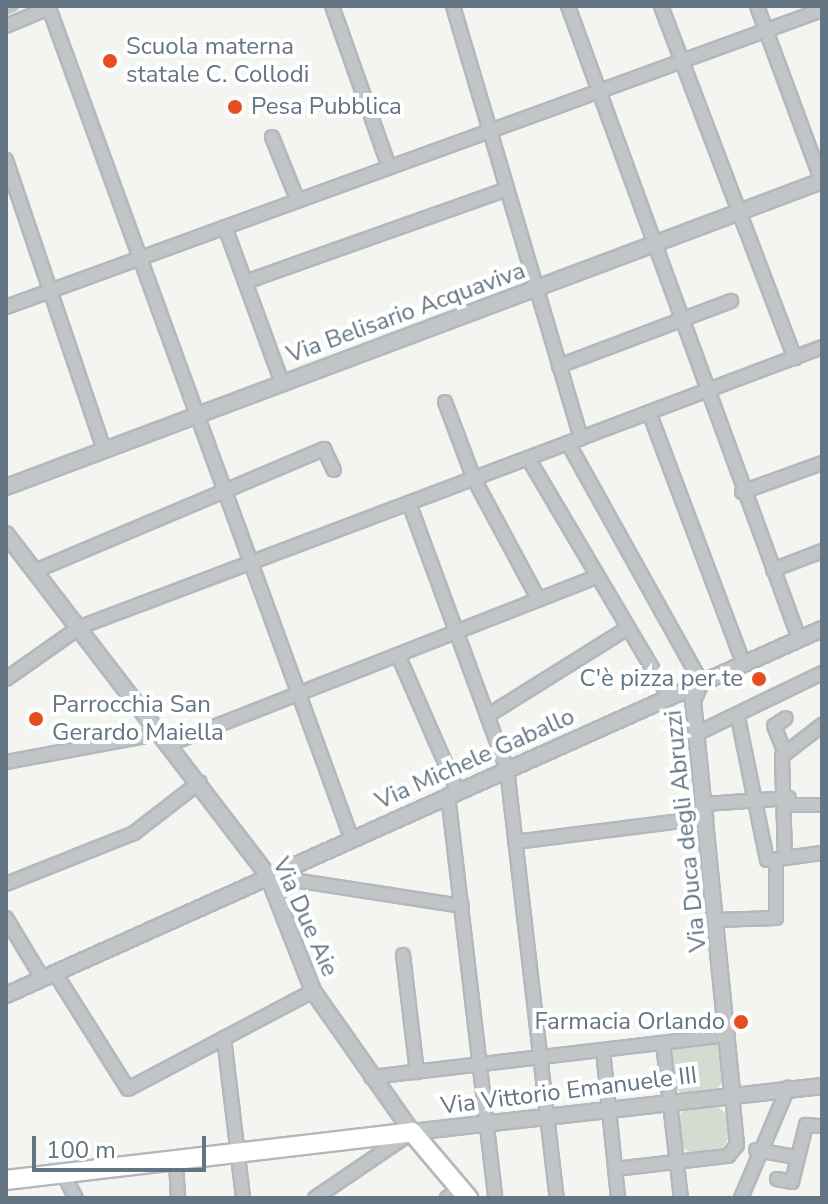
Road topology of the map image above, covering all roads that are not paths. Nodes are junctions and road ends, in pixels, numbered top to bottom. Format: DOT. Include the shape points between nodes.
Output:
graph roads {
  1 [pos="332,6"];
  2 [pos="453,6"];
  3 [pos="568,6"];
  4 [pos="661,6"];
  5 [pos="757,6"];
  6 [pos="822,10"];
  7 [pos="6,26"];
  8 [pos="766,30"];
  9 [pos="681,61"];
  10 [pos="599,91"];
  11 [pos="488,131"];
  12 [pos="272,137"];
  13 [pos="6,160"];
  14 [pos="389,167"];
  15 [pos="822,181"];
  16 [pos="507,189"];
  17 [pos="297,199"];
  18 [pos="742,211"];
  19 [pos="225,227"];
  20 [pos="655,245"];
  21 [pos="142,258"];
  22 [pos="245,282"];
  23 [pos="535,289"];
  24 [pos="52,292"];
  25 [pos="731,301"];
  26 [pos="6,307"];
  27 [pos="680,321"];
  28 [pos="822,347"];
  29 [pos="795,358"];
  30 [pos="559,366"];
  31 [pos="282,383"];
  32 [pos="704,392"];
  33 [pos="445,402"];
  34 [pos="649,412"];
  35 [pos="200,414"];
  36 [pos="581,438"];
  37 [pos="568,443"];
  38 [pos="104,450"];
  39 [pos="528,458"];
  40 [pos="822,463"];
  41 [pos="334,470"];
  42 [pos="474,479"];
  43 [pos="6,487"];
  44 [pos="225,488"];
  45 [pos="742,492"];
  46 [pos="409,503"];
  47 [pos="6,534"];
  48 [pos="822,551"];
  49 [pos="250,563"];
  50 [pos="773,570"];
  51 [pos="35,571"];
  52 [pos="597,577"];
  53 [pos="539,600"];
  54 [pos="80,627"];
  55 [pos="628,628"];
  56 [pos="822,629"];
  57 [pos="457,632"];
  58 [pos="798,636"];
  59 [pos="398,655"];
  60 [pos="742,660"];
  61 [pos="822,673"];
  62 [pos="6,679"];
  63 [pos="701,682"];
  64 [pos="298,694"];
  65 [pos="668,695"];
  66 [pos="487,716"];
  67 [pos="738,717"];
  68 [pos="786,718"];
  69 [pos="822,725"];
  70 [pos="698,733"];
  71 [pos="166,738"];
  72 [pos="785,753"];
  73 [pos="6,762"];
  74 [pos="507,769"];
  75 [pos="200,782"];
  76 [pos="452,792"];
  77 [pos="755,800"];
  78 [pos="789,801"];
  79 [pos="822,805"];
  80 [pos="706,811"];
  81 [pos="352,840"];
  82 [pos="515,842"];
  83 [pos="822,853"];
  84 [pos="781,859"];
  85 [pos="268,876"];
  86 [pos="6,884"];
  87 [pos="462,906"];
  88 [pos="6,918"];
  89 [pos="716,920"];
  90 [pos="403,955"];
  91 [pos="48,976"];
  92 [pos="313,991"];
  93 [pos="6,995"];
  94 [pos="728,1035"];
  95 [pos="224,1038"];
  96 [pos="663,1043"];
  97 [pos="603,1050"];
  98 [pos="540,1057"];
  99 [pos="482,1065"];
  100 [pos="417,1072"];
  101 [pos="371,1077"];
  102 [pos="822,1086"];
  103 [pos="788,1088"];
  104 [pos="732,1094"];
  105 [pos="669,1102"];
  106 [pos="608,1109"];
  107 [pos="547,1117"];
  108 [pos="489,1124"];
  109 [pos="822,1126"];
  110 [pos="412,1132"];
  111 [pos="756,1150"];
  112 [pos="238,1152"];
  113 [pos="796,1157"];
  114 [pos="176,1160"];
  115 [pos="677,1161"];
  116 [pos="615,1169"];
  117 [pos="63,1173"];
  118 [pos="777,1179"];
  119 [pos="6,1180"];
  120 [pos="459,1195"];
  121 [pos="176,1197"];
  122 [pos="76,1198"];
  123 [pos="243,1198"];
  124 [pos="315,1198"];
  125 [pos="495,1198"];
  126 [pos="557,1198"];
  127 [pos="618,1198"];
  128 [pos="681,1198"];
  129 [pos="741,1198"];
  1 -- 14 [label="street"];
  2 -- 11 [label="street"];
  3 -- 10 [label="street"];
  4 -- 9 [label="street"];
  5 -- 8 [label="street"];
  6 -- 8 [label="street"];
  7 -- 21 [label="street" via="49,8"];
  8 -- 9 [label="street"];
  8 -- 15 [label="street"];
  9 -- 10 [label="street"];
  9 -- 18 [label="street"];
  10 -- 11 [label="street"];
  10 -- 20 [label="street"];
  11 -- 14 [label="street"];
  11 -- 16 [label="street"];
  12 -- 17 [label="street"];
  13 -- 24 [label="street"];
  14 -- 17 [label="street"];
  15 -- 18 [label="street, Via Belisario Acquaviva"];
  16 -- 22 [label="street"];
  16 -- 23 [label="street"];
  17 -- 19 [label="street"];
  18 -- 20 [label="street, Via Belisario Acquaviva"];
  18 -- 29 [label="street"];
  19 -- 21 [label="street"];
  19 -- 22 [label="street"];
  20 -- 23 [label="street, Via Belisario Acquaviva"];
  20 -- 27 [label="street"];
  21 -- 24 [label="street"];
  21 -- 35 [label="street"];
  22 -- 31 [label="street"];
  23 -- 30 [label="street"];
  23 -- 31 [label="street, Via Belisario Acquaviva"];
  24 -- 26 [label="street"];
  24 -- 38 [label="street"];
  25 -- 27 [label="street"];
  27 -- 30 [label="street"];
  27 -- 32 [label="street"];
  28 -- 29 [label="street"];
  29 -- 32 [label="street"];
  30 -- 36 [label="street"];
  31 -- 35 [label="street, Via Belisario Acquaviva"];
  32 -- 34 [label="street"];
  32 -- 45 [label="street"];
  33 -- 42 [label="street"];
  34 -- 36 [label="street"];
  34 -- 60 [label="street"];
  35 -- 38 [label="street, Via Belisario Acquaviva"];
  35 -- 44 [label="street"];
  36 -- 37 [label="street"];
  37 -- 39 [label="street"];
  37 -- 63 [label="street"];
  38 -- 43 [label="street, Via Belisario Acquaviva"];
  39 -- 42 [label="street"];
  39 -- 52 [label="street"];
  40 -- 45 [label="street"];
  41 -- 44 [label="street" via="324,449"];
  42 -- 46 [label="street"];
  42 -- 53 [label="street"];
  44 -- 49 [label="street"];
  44 -- 51 [label="street"];
  45 -- 50 [label="street"];
  46 -- 49 [label="street"];
  46 -- 57 [label="street"];
  47 -- 51 [label="street, Via Due Aie"];
  48 -- 50 [label="street"];
  49 -- 54 [label="street"];
  49 -- 64 [label="street"];
  50 -- 58 [label="street"];
  51 -- 54 [label="street, Via Due Aie"];
  52 -- 53 [label="street"];
  52 -- 55 [label="street"];
  53 -- 57 [label="street"];
  54 -- 62 [label="street"];
  54 -- 71 [label="street, Via Due Aie"];
  55 -- 65 [label="street"];
  55 -- 66 [label="street"];
  56 -- 58 [label="street, Via Duca degli Abruzzi"];
  57 -- 59 [label="street"];
  57 -- 66 [label="street"];
  58 -- 60 [label="street, Via Duca degli Abruzzi"];
  59 -- 64 [label="street"];
  59 -- 76 [label="street"];
  60 -- 63 [label="street, Via Duca degli Abruzzi"];
  61 -- 67 [label="street"];
  63 -- 65 [label="street, Via Michele Gaballo"];
  63 -- 70 [label="street, Via Duca degli Abruzzi" via="693,701"];
  64 -- 71 [label="street"];
  64 -- 81 [label="street"];
  65 -- 74 [label="street, Via Michele Gaballo"];
  66 -- 74 [label="street"];
  67 -- 70 [label="street"];
  67 -- 77 [label="street"];
  68 -- 72 [label="street" via="774,726"];
  69 -- 72 [label="street"];
  70 -- 80 [label="street, Via Duca degli Abruzzi"];
  71 -- 73 [label="street"];
  71 -- 75 [label="street, Via Due Aie"];
  72 -- 78 [label="street"];
  74 -- 76 [label="street, Via Michele Gaballo"];
  74 -- 82 [label="street"];
  75 -- 85 [label="street, Via Due Aie"];
  75 -- 86 [label="street" via="134,833"];
  76 -- 81 [label="street, Via Michele Gaballo"];
  76 -- 87 [label="street"];
  77 -- 78 [label="street"];
  77 -- 80 [label="street"];
  77 -- 84 [label="street" via="767,860"];
  78 -- 79 [label="street"];
  78 -- 84 [label="street"];
  80 -- 82 [label="street"];
  80 -- 89 [label="street, Via Duca degli Abruzzi"];
  81 -- 85 [label="street, Via Michele Gaballo"];
  82 -- 98 [label="street"];
  83 -- 84 [label="street"];
  84 -- 89 [label="street" via="776,918"];
  85 -- 87 [label="street"];
  85 -- 91 [label="street, Via Michele Gaballo"];
  85 -- 92 [label="street, Via Due Aie"];
  87 -- 99 [label="street"];
  88 -- 91 [label="street"];
  89 -- 94 [label="street, Via Duca degli Abruzzi"];
  90 -- 100 [label="street"];
  91 -- 93 [label="street, Via Michele Gaballo"];
  91 -- 95 [label="street" via="128,1089"];
  92 -- 95 [label="street"];
  92 -- 101 [label="street, Via Due Aie"];
  94 -- 96 [label="street"];
  94 -- 104 [label="street, Via Duca degli Abruzzi"];
  95 -- 112 [label="street"];
  96 -- 97 [label="street"];
  96 -- 105 [label="street"];
  97 -- 98 [label="street"];
  97 -- 106 [label="street"];
  98 -- 99 [label="street"];
  98 -- 107 [label="street"];
  99 -- 100 [label="street"];
  99 -- 108 [label="street"];
  100 -- 101 [label="street"];
  101 -- 110 [label="street, Via Due Aie"];
  102 -- 103 [label="street, Via Vittorio Emanuele III"];
  103 -- 104 [label="street, Via Vittorio Emanuele III"];
  103 -- 111 [label="street"];
  104 -- 105 [label="street, Via Vittorio Emanuele III"];
  104 -- 115 [label="street" via="737,1145 728,1156"];
  105 -- 106 [label="street, Via Vittorio Emanuele III"];
  105 -- 115 [label="street"];
  106 -- 107 [label="street, Via Vittorio Emanuele III"];
  106 -- 116 [label="street"];
  107 -- 108 [label="street, Via Vittorio Emanuele III"];
  107 -- 126 [label="street"];
  108 -- 110 [label="street, Via Vittorio Emanuele III"];
  108 -- 125 [label="street"];
  109 -- 113 [label="street" via="806,1125"];
  110 -- 112 [label="main road"];
  110 -- 120 [label="main road"];
  110 -- 124 [label="street"];
  111 -- 113 [label="street"];
  111 -- 129 [label="street"];
  112 -- 114 [label="main road"];
  112 -- 123 [label="street"];
  113 -- 118 [label="street" via="792,1182"];
  114 -- 117 [label="main road"];
  114 -- 121 [label="street"];
  115 -- 116 [label="street"];
  115 -- 128 [label="street"];
  116 -- 127 [label="street"];
  117 -- 119 [label="main road"];
  117 -- 122 [label="street"];
}
